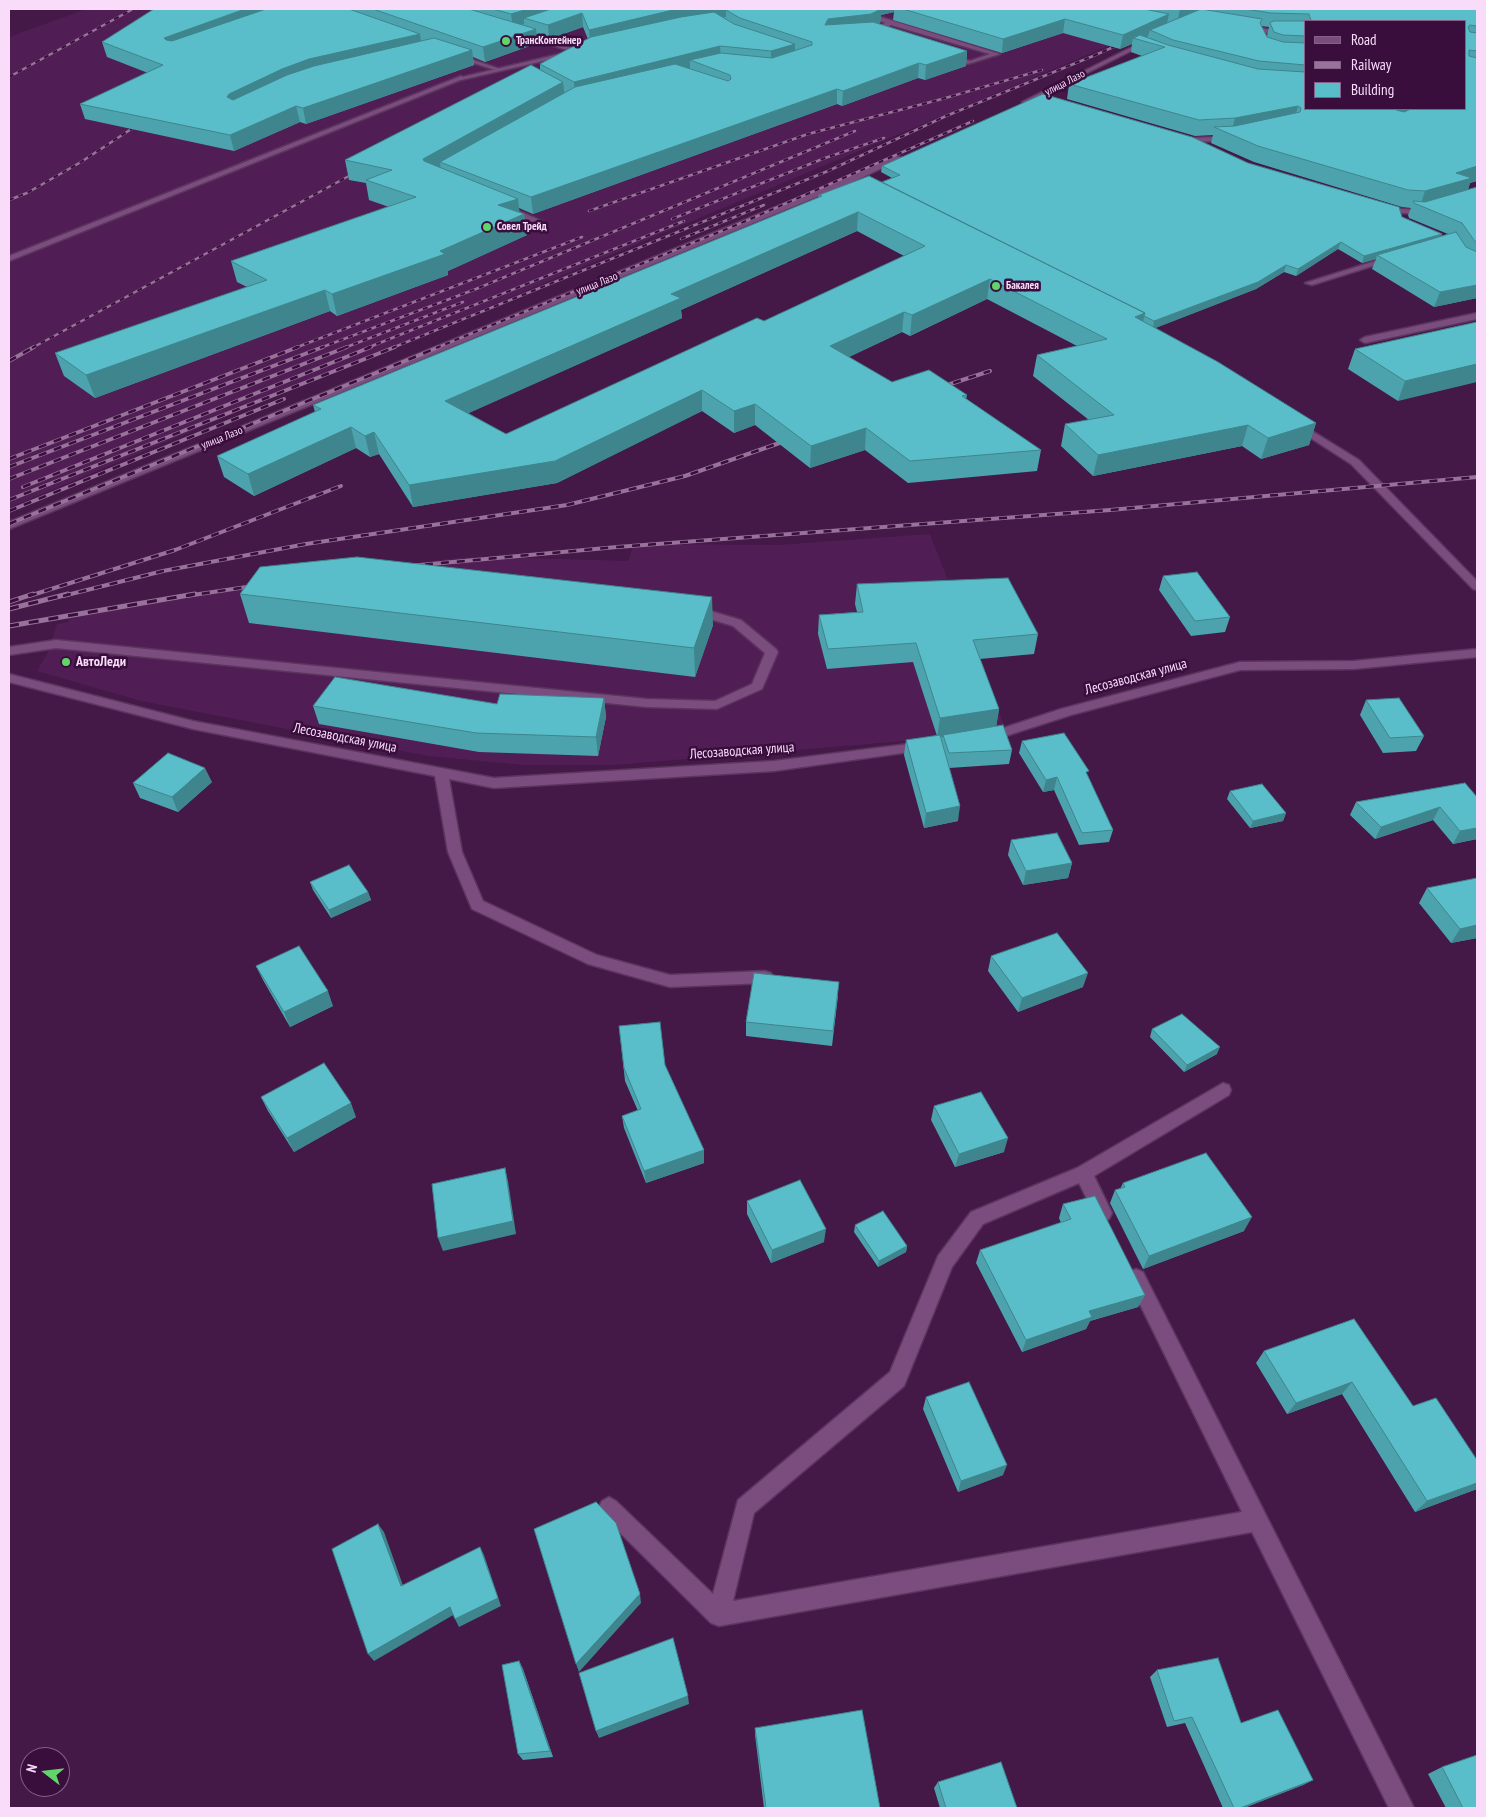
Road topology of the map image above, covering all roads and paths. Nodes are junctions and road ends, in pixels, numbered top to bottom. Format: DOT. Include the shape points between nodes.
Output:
graph roads {
  1 [pos="850,9"];
  2 [pos="896,16"];
  3 [pos="878,19"];
  4 [pos="890,23"];
  5 [pos="1235,25"];
  6 [pos="522,29"];
  7 [pos="1267,31"];
  8 [pos="872,32"];
  9 [pos="1304,32"];
  10 [pos="863,33"];
  11 [pos="881,35"];
  12 [pos="1162,35"];
  13 [pos="1261,37"];
  14 [pos="587,49"];
  15 [pos="446,52"];
  16 [pos="578,52"];
  17 [pos="943,54"];
  18 [pos="512,67"];
  19 [pos="500,70"];
  20 [pos="520,71"];
  21 [pos="1040,95"];
  22 [pos="1050,98"];
  23 [pos="1013,107"];
  24 [pos="1240,136"];
  25 [pos="1184,137"];
  26 [pos="1194,140"];
  27 [pos="1210,147"];
  28 [pos="904,156"];
  29 [pos="1373,203"];
  30 [pos="502,207"];
  31 [pos="1435,208"];
  32 [pos="538,221"];
  33 [pos="1405,255"];
  34 [pos="9,259"];
  35 [pos="1309,283"];
  36 [pos="1477,316"];
  37 [pos="1365,340"];
  38 [pos="1288,419"];
  39 [pos="9,526"];
  40 [pos="1477,587"];
  41 [pos="685,608"];
  42 [pos="9,651"];
  43 [pos="1477,653"];
  44 [pos="9,678"];
  45 [pos="969,740"];
  46 [pos="940,744"];
  47 [pos="441,773"];
  48 [pos="765,977"];
  49 [pos="1223,1090"];
  50 [pos="1083,1173"];
  51 [pos="1110,1226"];
  52 [pos="1128,1262"];
  53 [pos="609,1508"];
  54 [pos="1258,1520"];
  55 [pos="719,1615"];
  56 [pos="1402,1808"];
  1 -- 3 [label="street"];
  2 -- 3 [label="street"];
  3 -- 4 [label="street"];
  4 -- 8 [label="street"];
  4 -- 17 [label="street" via="997,54 970,63"];
  5 -- 7 [label="street"];
  6 -- 16 [label="street" via="513,32"];
  7 -- 9 [label="street"];
  7 -- 13 [label="street"];
  8 -- 10 [label="street"];
  8 -- 11 [label="street"];
  12 -- 21 [label="street, улица Лазо"];
  14 -- 16 [label="street"];
  15 -- 19 [label="street"];
  16 -- 18 [label="street"];
  18 -- 19 [label="street"];
  18 -- 20 [label="street"];
  19 -- 34 [label="street" via="461,78"];
  21 -- 22 [label="street"];
  21 -- 23 [label="street, улица Лазо"];
  24 -- 26 [label="street"];
  25 -- 26 [label="street"];
  26 -- 27 [label="street"];
  28 -- 39 [label="street, улица Лазо" via="855,182"];
  29 -- 31 [label="street" via="1402,216"];
  30 -- 32 [label="street"];
  33 -- 35 [label="street"];
  36 -- 37 [label="street"];
  38 -- 40 [label="street" via="1356,462"];
  41 -- 42 [label="street" via="737,623 772,652 757,686 718,705 647,703 56,644"];
  43 -- 45 [label="street, Лесозаводская улица" via="1354,665 1240,666"];
  44 -- 47 [label="street, Лесозаводская улица" via="193,725"];
  46 -- 47 [label="street, Лесозаводская улица" via="774,766 494,783"];
  47 -- 48 [label="street" via="455,852 477,905 593,960 670,981"];
  49 -- 50 [label="street"];
  50 -- 51 [label="street"];
  50 -- 55 [label="street" via="977,1218 945,1262 897,1379 745,1508"];
  52 -- 54 [label="street"];
  53 -- 55 [label="street"];
  54 -- 55 [label="street"];
  54 -- 56 [label="street"];
}
